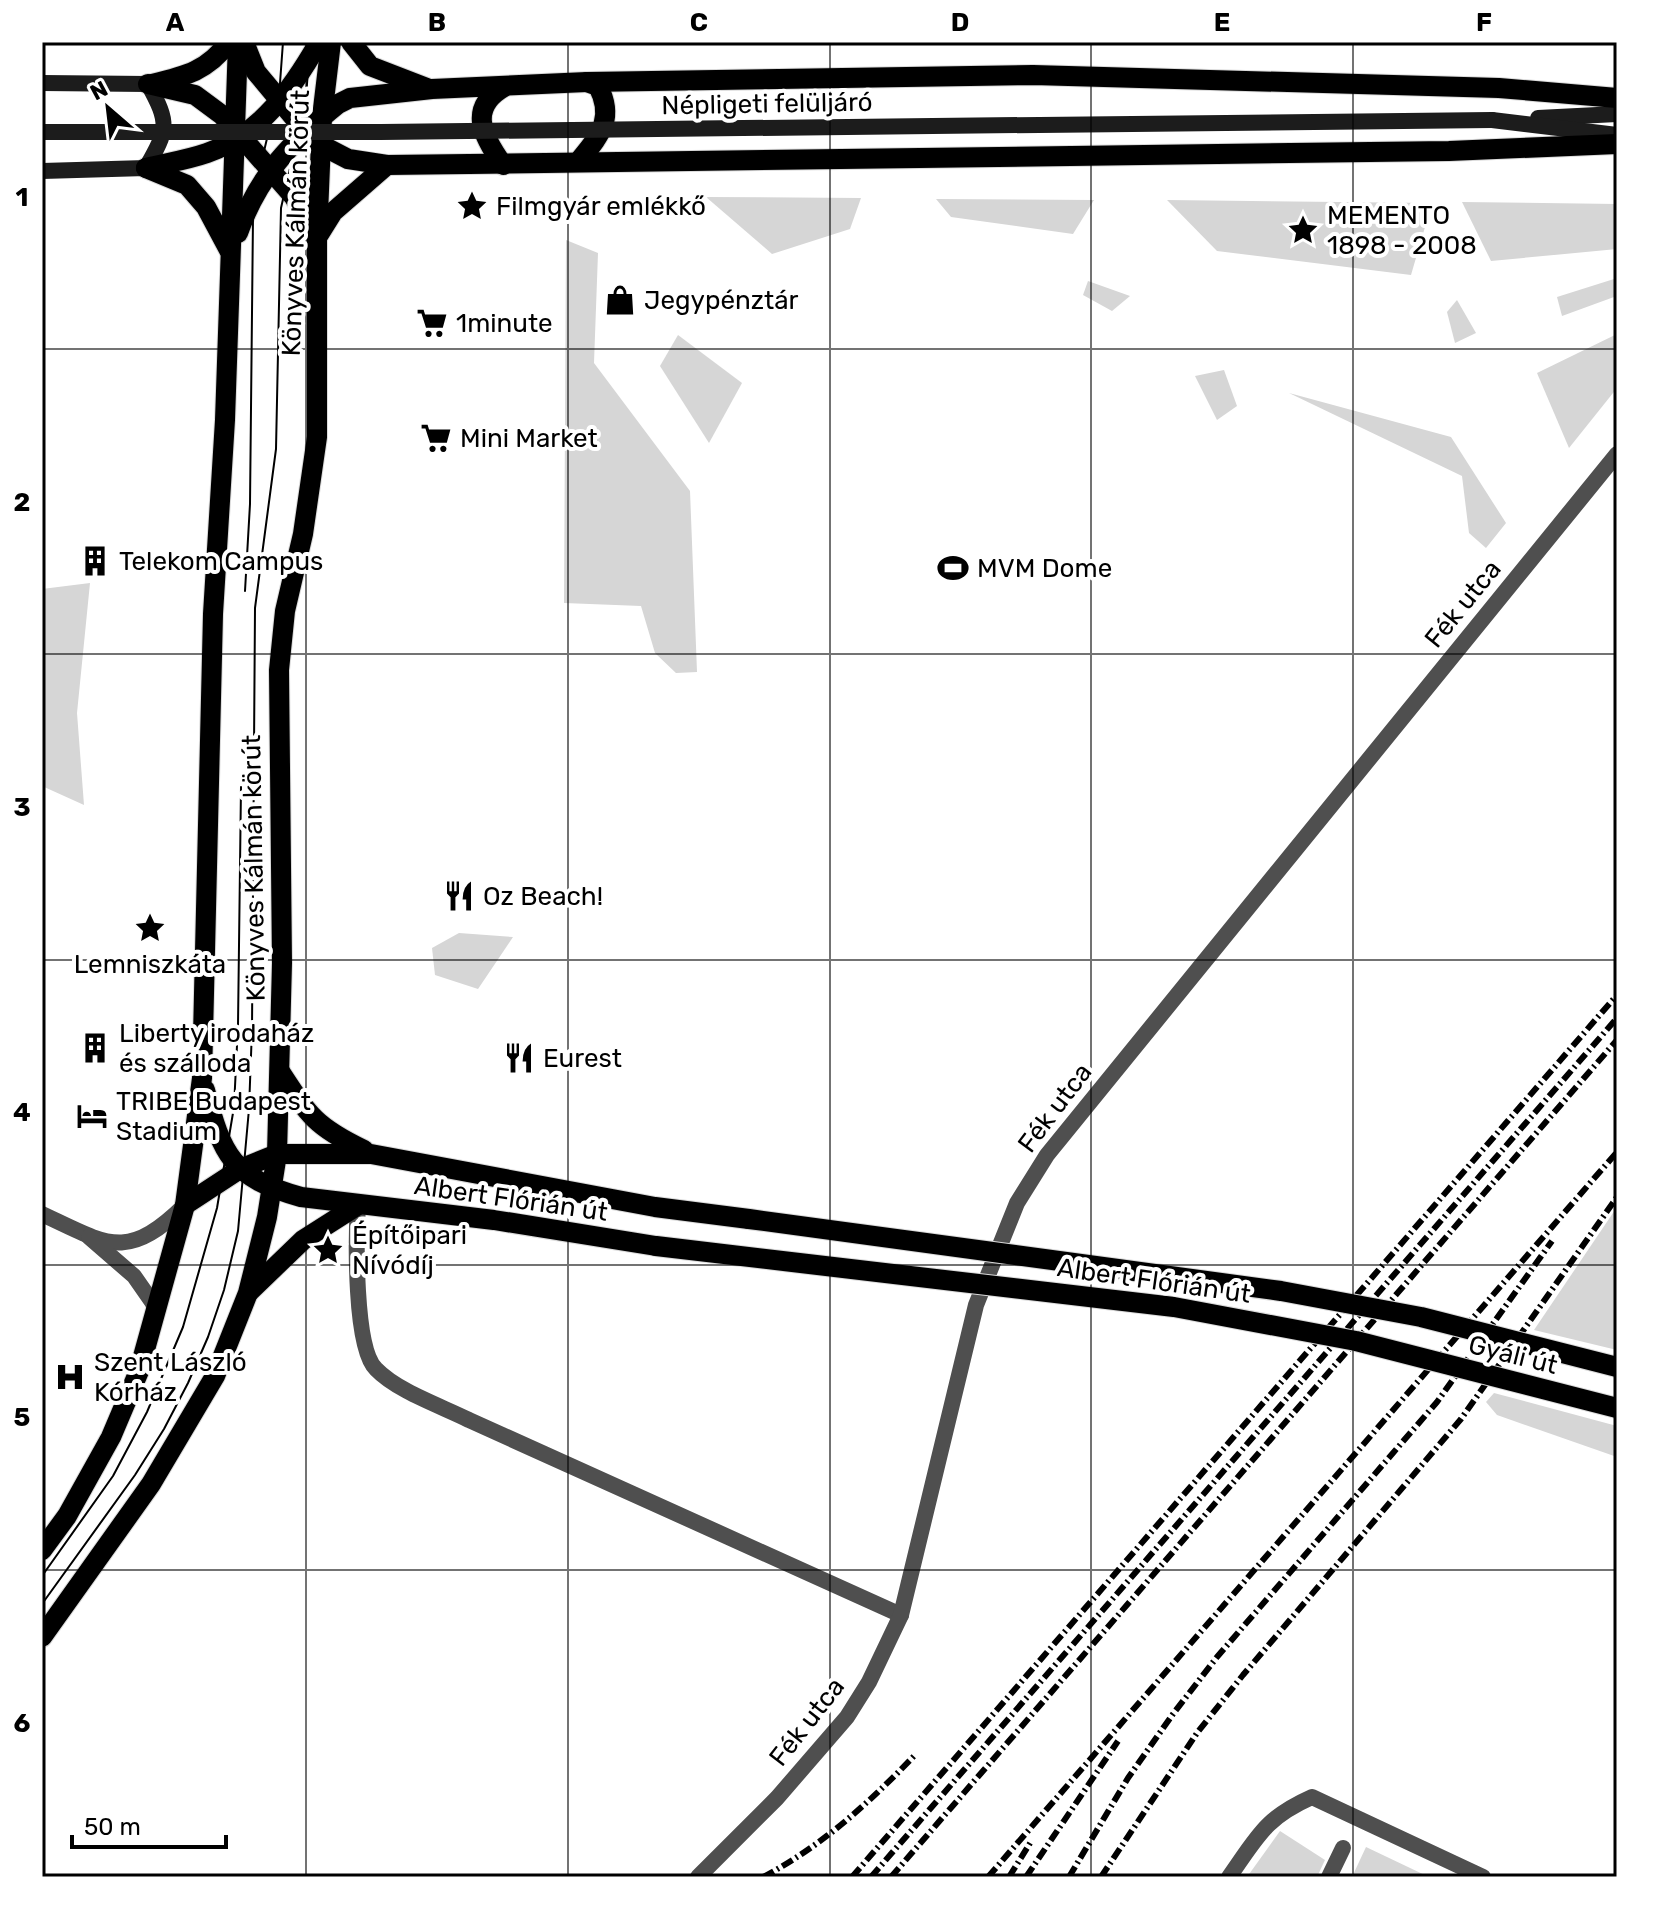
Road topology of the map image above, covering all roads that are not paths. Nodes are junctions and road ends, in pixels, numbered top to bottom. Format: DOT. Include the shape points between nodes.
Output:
graph roads {
  1 [pos="229,42"];
  2 [pos="241,42"];
  3 [pos="319,42"];
  4 [pos="331,42"];
  5 [pos="351,42"];
  6 [pos="587,82"];
  7 [pos="42,83"];
  8 [pos="148,84"];
  9 [pos="504,87"];
  10 [pos="432,89"];
  11 [pos="1617,98"];
  12 [pos="280,101"];
  13 [pos="1617,114"];
  14 [pos="322,117"];
  15 [pos="1492,120"];
  16 [pos="42,132"];
  17 [pos="1617,135"];
  18 [pos="237,136"];
  19 [pos="314,139"];
  20 [pos="1617,144"];
  21 [pos="579,161"];
  22 [pos="387,165"];
  23 [pos="503,165"];
  24 [pos="270,167"];
  25 [pos="146,168"];
  26 [pos="42,171"];
  27 [pos="317,239"];
  28 [pos="231,253"];
  29 [pos="1617,454"];
  30 [pos="281,1073"];
  31 [pos="202,1078"];
  32 [pos="277,1154"];
  33 [pos="371,1154"];
  34 [pos="240,1169"];
  35 [pos="272,1189"];
  36 [pos="185,1205"];
  37 [pos="358,1205"];
  38 [pos="42,1214"];
  39 [pos="85,1234"];
  40 [pos="248,1293"];
  41 [pos="157,1309"];
  42 [pos="1421,1317"];
  43 [pos="1397,1353"];
  44 [pos="1617,1367"];
  45 [pos="1617,1408"];
  46 [pos="42,1550"];
  47 [pos="901,1615"];
  48 [pos="42,1637"];
  49 [pos="1343,1848"];
  50 [pos="698,1877"];
  51 [pos="1229,1877"];
  52 [pos="1329,1877"];
  53 [pos="1483,1877"];
  1 -- 8 [label="main road" via="215,60 189,75"];
  2 -- 12 [label="main road" via="256,72"];
  2 -- 18 [label="main road, Könyves Kálmán körút"];
  3 -- 12 [label="main road"];
  4 -- 14 [label="main road, Könyves Kálmán körút"];
  5 -- 10 [label="main road" via="370,66"];
  6 -- 9 [label="main road"];
  6 -- 11 [label="main road" via="1033,75 1499,88"];
  6 -- 21 [label="main road" via="598,86 606,117 600,135"];
  7 -- 8 [label="main road"];
  8 -- 18 [label="main road" via="195,95 222,115"];
  8 -- 25 [label="main road" via="164,113 161,142"];
  9 -- 10 [label="main road"];
  9 -- 23 [label="main road" via="490,95 482,113 482,132"];
  10 -- 14 [label="main road" via="350,98"];
  12 -- 18 [label="main road"];
  12 -- 19 [label="main road"];
  13 -- 15 [label="main road"];
  14 -- 19 [label="main road, Könyves Kálmán körút"];
  15 -- 16 [label="main road, Népligeti felüljáró, bridge"];
  15 -- 17 [label="main road"];
  18 -- 24 [label="main road"];
  18 -- 25 [label="main road" via="208,153"];
  18 -- 28 [label="main road, Könyves Kálmán körút"];
  19 -- 22 [label="main road" via="348,159"];
  19 -- 24 [label="main road"];
  19 -- 27 [label="main road, Könyves Kálmán körút"];
  20 -- 21 [label="main road" via="1449,151"];
  21 -- 23 [label="main road"];
  22 -- 23 [label="main road"];
  22 -- 27 [label="main road" via="333,212"];
  24 -- 27 [label="main road"];
  24 -- 28 [label="main road" via="249,201"];
  25 -- 26 [label="main road"];
  25 -- 28 [label="main road" via="187,185 206,207"];
  27 -- 30 [label="main road, Könyves Kálmán körút" via="317,437 279,670"];
  28 -- 31 [label="main road, Könyves Kálmán körút" via="213,614"];
  29 -- 47 [label="street, Fék utca" via="1047,1155 1017,1203 976,1305"];
  30 -- 32 [label="main road, Könyves Kálmán körút"];
  30 -- 33 [label="main road" via="309,1115 331,1134"];
  31 -- 34 [label="main road" via="224,1150"];
  31 -- 36 [label="main road, Könyves Kálmán körút"];
  32 -- 33 [label="main road, Albert Flórián út"];
  32 -- 34 [label="main road"];
  32 -- 35 [label="main road, Könyves Kálmán körút"];
  33 -- 42 [label="main road, Albert Flórián út, bridge" via="655,1207 1281,1291"];
  34 -- 35 [label="main road, Albert Flórián út"];
  34 -- 36 [label="main road"];
  35 -- 37 [label="main road, Albert Flórián út"];
  35 -- 40 [label="main road, Könyves Kálmán körút"];
  36 -- 39 [label="street" via="146,1237 120,1244"];
  36 -- 41 [label="main road, Könyves Kálmán körút"];
  37 -- 40 [label="main road" via="303,1240"];
  37 -- 43 [label="main road, Albert Flórián út, bridge" via="1174,1307"];
  37 -- 47 [label="street" via="364,1347 377,1371 399,1386"];
  38 -- 39 [label="street"];
  39 -- 41 [label="street" via="134,1276"];
  40 -- 48 [label="main road, Könyves Kálmán körút" via="215,1376 151,1484"];
  41 -- 46 [label="main road, Könyves Kálmán körút" via="139,1371 111,1437"];
  42 -- 44 [label="main road, Gyáli út, bridge"];
  43 -- 45 [label="main road, Gyáli út, bridge"];
  47 -- 50 [label="street, Fék utca" via="847,1717"];
  49 -- 52 [label="street"];
  51 -- 53 [label="street" via="1267,1824 1312,1797"];
}
